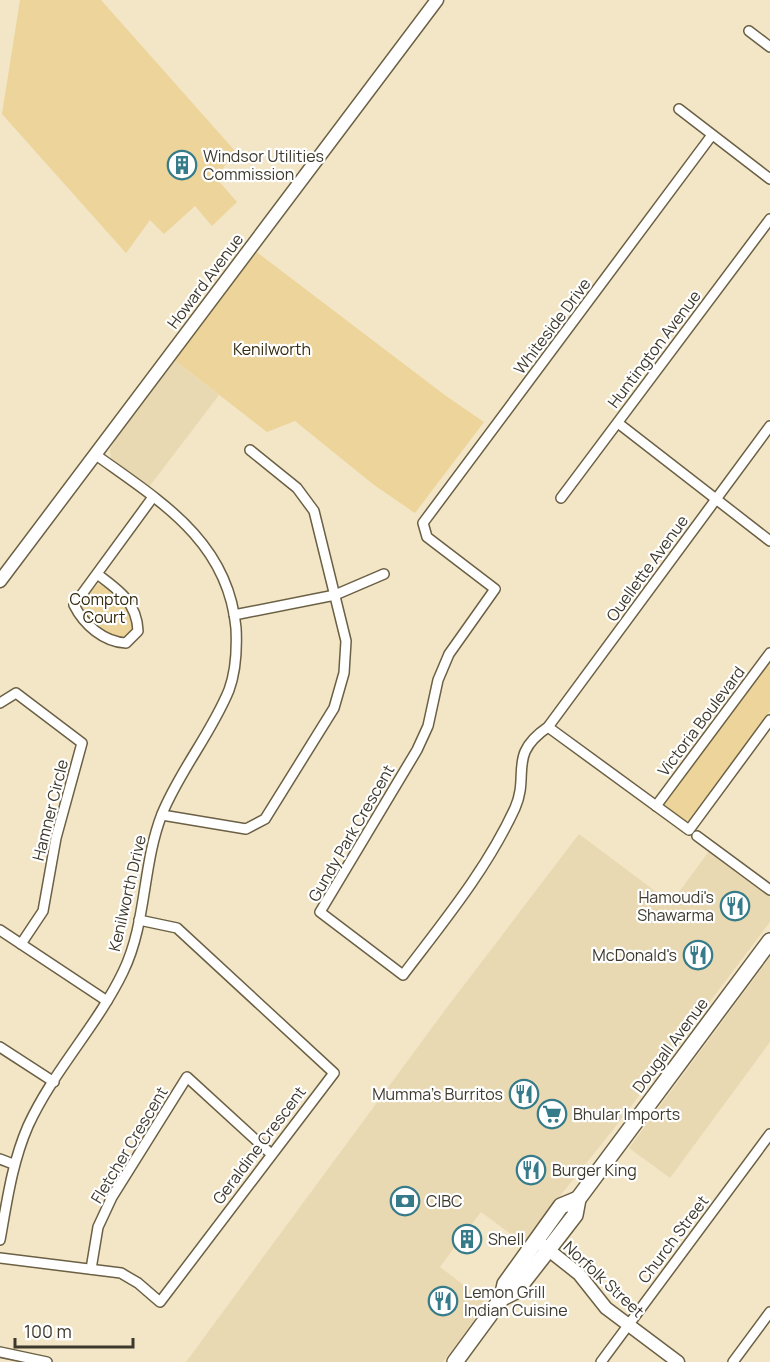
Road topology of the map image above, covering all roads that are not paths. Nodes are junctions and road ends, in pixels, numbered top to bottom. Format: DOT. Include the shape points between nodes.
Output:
graph roads {
  1 [pos="437,0"];
  2 [pos="749,31"];
  3 [pos="770,47"];
  4 [pos="678,109"];
  5 [pos="712,135"];
  6 [pos="770,179"];
  7 [pos="770,219"];
  8 [pos="618,423"];
  9 [pos="770,426"];
  10 [pos="250,450"];
  11 [pos="96,455"];
  12 [pos="153,497"];
  13 [pos="561,498"];
  14 [pos="715,500"];
  15 [pos="427,537"];
  16 [pos="770,541"];
  17 [pos="97,574"];
  18 [pos="384,574"];
  19 [pos="0,581"];
  20 [pos="335,595"];
  21 [pos="234,615"];
  22 [pos="770,653"];
  23 [pos="0,704"];
  24 [pos="770,720"];
  25 [pos="548,727"];
  26 [pos="656,807"];
  27 [pos="162,815"];
  28 [pos="693,833"];
  29 [pos="770,890"];
  30 [pos="139,920"];
  31 [pos="0,930"];
  32 [pos="770,941"];
  33 [pos="21,944"];
  34 [pos="107,1001"];
  35 [pos="0,1047"];
  36 [pos="54,1082"];
  37 [pos="770,1134"];
  38 [pos="270,1153"];
  39 [pos="0,1159"];
  40 [pos="13,1164"];
  41 [pos="578,1199"];
  42 [pos="0,1240"];
  43 [pos="536,1240"];
  44 [pos="548,1250"];
  45 [pos="0,1258"];
  46 [pos="91,1269"];
  47 [pos="502,1298"];
  48 [pos="770,1312"];
  49 [pos="628,1325"];
  50 [pos="0,1352"];
  51 [pos="48,1362"];
  52 [pos="455,1362"];
  53 [pos="601,1362"];
  54 [pos="678,1362"];
  55 [pos="733,1362"];
  1 -- 11 [label="street, Howard Avenue"];
  2 -- 3 [label="street"];
  4 -- 5 [label="street"];
  5 -- 6 [label="street"];
  5 -- 15 [label="street, Whiteside Drive" via="423,524"];
  7 -- 8 [label="street, Huntington Avenue"];
  8 -- 13 [label="street, Huntington Avenue"];
  8 -- 14 [label="street"];
  9 -- 14 [label="street, Ouellette Avenue"];
  10 -- 20 [label="street" via="297,488 314,511"];
  11 -- 12 [label="street, Kenilworth Drive"];
  11 -- 19 [label="street, Howard Avenue"];
  12 -- 17 [label="street"];
  12 -- 21 [label="street, Kenilworth Drive" via="199,536 220,569"];
  14 -- 16 [label="street"];
  14 -- 25 [label="street, Ouellette Avenue"];
  15 -- 25 [label="street, Gundy Park Crescent" via="495,589 449,654 417,750 320,912 403,975 489,861 517,803 525,749"];
  17 -- 17 [label="street" via="74,605 81,618 112,642 126,643 138,631 138,615 123,593"];
  18 -- 20 [label="street"];
  20 -- 21 [label="street"];
  20 -- 27 [label="street" via="346,641 344,673 333,708 265,819 246,828"];
  21 -- 27 [label="street, Kenilworth Drive" via="237,649 230,688"];
  22 -- 26 [label="street, Victoria Boulevard"];
  23 -- 33 [label="street, Hamner Circle" via="16,693 82,744 56,838 43,911"];
  24 -- 28 [label="street"];
  25 -- 26 [label="street"];
  26 -- 28 [label="street"];
  27 -- 30 [label="street, Kenilworth Drive" via="148,860"];
  28 -- 29 [label="street"];
  30 -- 34 [label="street, Kenilworth Drive" via="124,971"];
  30 -- 38 [label="street, Geraldine Crescent" via="177,928 334,1072"];
  31 -- 33 [label="street"];
  32 -- 41 [label="main road, Dougall Avenue"];
  33 -- 34 [label="street"];
  34 -- 36 [label="street, Kenilworth Drive"];
  35 -- 36 [label="street"];
  36 -- 40 [label="street, Kenilworth Drive" via="29,1124"];
  37 -- 49 [label="street, Church Street"];
  38 -- 46 [label="street, Geraldine Crescent" via="160,1302 121,1273"];
  38 -- 46 [label="street, Fletcher Crescent" via="187,1077 112,1197 98,1227"];
  39 -- 40 [label="street"];
  40 -- 42 [label="street, Kenilworth Drive"];
  41 -- 43 [label="main road, Dougall Avenue" via="561,1206"];
  41 -- 44 [label="main road, Dougall Avenue" via="575,1215"];
  43 -- 44 [label="street, Norfolk Street"];
  43 -- 47 [label="main road, Dougall Avenue" via="505,1284"];
  44 -- 47 [label="main road, Dougall Avenue" via="516,1292"];
  44 -- 49 [label="street, Norfolk Street" via="579,1274 606,1308"];
  45 -- 46 [label="street, Geraldine Crescent"];
  47 -- 52 [label="main road, Dougall Avenue"];
  48 -- 55 [label="street"];
  49 -- 53 [label="street, Church Street"];
  49 -- 54 [label="street, Norfolk Street"];
  50 -- 51 [label="street"];
}
